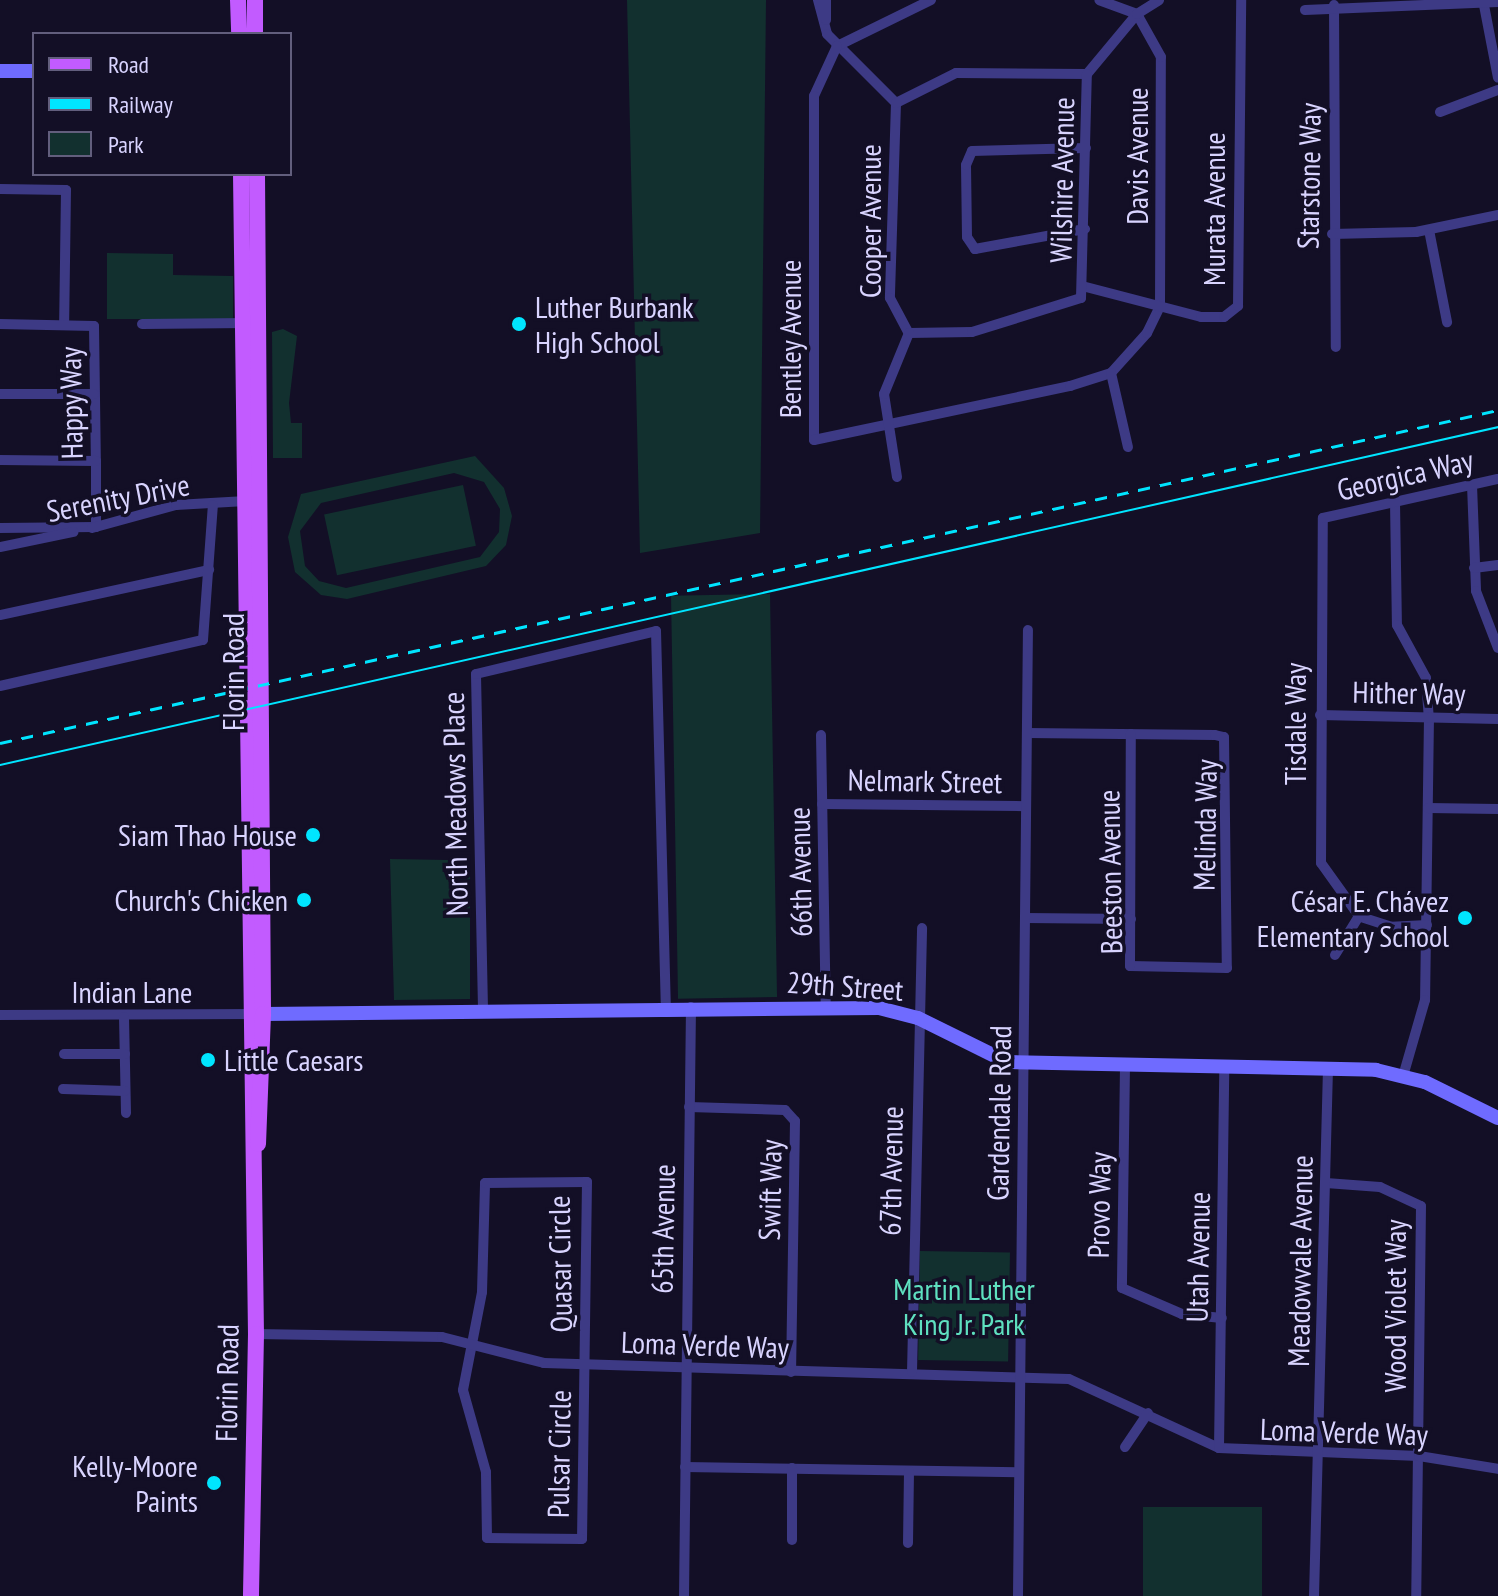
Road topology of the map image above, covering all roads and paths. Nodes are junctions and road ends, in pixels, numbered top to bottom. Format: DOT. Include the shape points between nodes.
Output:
graph roads {
  1 [pos="238,0"];
  2 [pos="255,0"];
  3 [pos="818,0"];
  4 [pos="826,0"];
  5 [pos="931,0"];
  6 [pos="1099,0"];
  7 [pos="1159,0"];
  8 [pos="1241,0"];
  9 [pos="1483,1"];
  10 [pos="1498,2"];
  11 [pos="1334,5"];
  12 [pos="1305,10"];
  13 [pos="1137,14"];
  14 [pos="239,32"];
  15 [pos="255,32"];
  16 [pos="827,34"];
  17 [pos="837,46"];
  18 [pos="0,71"];
  19 [pos="32,71"];
  20 [pos="1087,74"];
  21 [pos="1498,78"];
  22 [pos="1498,90"];
  23 [pos="896,103"];
  24 [pos="1440,112"];
  25 [pos="1086,148"];
  26 [pos="241,176"];
  27 [pos="257,176"];
  28 [pos="0,189"];
  29 [pos="1498,215"];
  30 [pos="1085,229"];
  31 [pos="1429,230"];
  32 [pos="1332,234"];
  33 [pos="1086,287"];
  34 [pos="1160,306"];
  35 [pos="1447,322"];
  36 [pos="252,323"];
  37 [pos="0,324"];
  38 [pos="142,324"];
  39 [pos="64,325"];
  40 [pos="909,333"];
  41 [pos="1336,347"];
  42 [pos="1111,373"];
  43 [pos="0,394"];
  44 [pos="94,394"];
  45 [pos="886,426"];
  46 [pos="1128,447"];
  47 [pos="0,460"];
  48 [pos="96,461"];
  49 [pos="897,477"];
  50 [pos="1498,479"];
  51 [pos="1472,485"];
  52 [pos="246,501"];
  53 [pos="1395,502"];
  54 [pos="213,505"];
  55 [pos="261,518"];
  56 [pos="1323,518"];
  57 [pos="96,527"];
  58 [pos="0,528"];
  59 [pos="0,547"];
  60 [pos="1498,565"];
  61 [pos="1474,568"];
  62 [pos="209,570"];
  63 [pos="0,615"];
  64 [pos="1028,630"];
  65 [pos="1498,648"];
  66 [pos="0,686"];
  67 [pos="1320,715"];
  68 [pos="1429,717"];
  69 [pos="1498,719"];
  70 [pos="1027,733"];
  71 [pos="1131,734"];
  72 [pos="821,735"];
  73 [pos="822,804"];
  74 [pos="1026,806"];
  75 [pos="1428,808"];
  76 [pos="1498,809"];
  77 [pos="1359,916"];
  78 [pos="1025,918"];
  79 [pos="1131,919"];
  80 [pos="1427,925"];
  81 [pos="922,928"];
  82 [pos="1335,955"];
  83 [pos="1227,968"];
  84 [pos="666,1007"];
  85 [pos="691,1007"];
  86 [pos="826,1008"];
  87 [pos="483,1009"];
  88 [pos="256,1014"];
  89 [pos="0,1015"];
  90 [pos="124,1017"];
  91 [pos="918,1018"];
  92 [pos="64,1054"];
  93 [pos="125,1054"];
  94 [pos="1024,1064"];
  95 [pos="1125,1066"];
  96 [pos="1224,1067"];
  97 [pos="1328,1068"];
  98 [pos="1403,1076"];
  99 [pos="63,1089"];
  100 [pos="125,1091"];
  101 [pos="689,1107"];
  102 [pos="126,1113"];
  103 [pos="1498,1118"];
  104 [pos="1326,1183"];
  105 [pos="1222,1318"];
  106 [pos="256,1334"];
  107 [pos="471,1343"];
  108 [pos="585,1364"];
  109 [pos="684,1370"];
  110 [pos="791,1372"];
  111 [pos="912,1372"];
  112 [pos="1019,1376"];
  113 [pos="1148,1413"];
  114 [pos="1125,1447"];
  115 [pos="1219,1448"];
  116 [pos="1319,1455"];
  117 [pos="1419,1456"];
  118 [pos="685,1467"];
  119 [pos="792,1468"];
  120 [pos="1498,1469"];
  121 [pos="909,1471"];
  122 [pos="1019,1472"];
  123 [pos="792,1540"];
  124 [pos="908,1543"];
  125 [pos="251,1596"];
  126 [pos="684,1596"];
  127 [pos="1018,1596"];
  128 [pos="1314,1596"];
  129 [pos="1416,1596"];
  1 -- 14 [label="main road"];
  2 -- 15 [label="main road"];
  3 -- 16 [label="street"];
  4 -- 16 [label="street"];
  5 -- 17 [label="street"];
  6 -- 13 [label="street"];
  7 -- 13 [label="street"];
  8 -- 34 [label="street, Murata Avenue" via="1238,306 1224,317 1201,317"];
  9 -- 10 [label="street"];
  9 -- 11 [label="street"];
  9 -- 21 [label="street"];
  11 -- 12 [label="street"];
  11 -- 32 [label="street, Starstone Way"];
  13 -- 20 [label="street"];
  13 -- 34 [label="street, Davis Avenue" via="1161,57"];
  16 -- 17 [label="street"];
  17 -- 23 [label="street"];
  17 -- 45 [label="street, Bentley Avenue" via="814,96 814,440"];
  18 -- 19 [label="street"];
  20 -- 23 [label="street" via="956,73"];
  20 -- 25 [label="street, Wilshire Avenue"];
  22 -- 24 [label="street"];
  23 -- 40 [label="street, Cooper Avenue" via="890,298"];
  25 -- 30 [label="street, Wilshire Avenue"];
  25 -- 30 [label="street" via="972,151 966,165 967,237 975,249"];
  26 -- 36 [label="main road, Florin Road"];
  27 -- 36 [label="main road, Florin Road"];
  28 -- 39 [label="street" via="66,190"];
  29 -- 31 [label="street"];
  30 -- 33 [label="street, Wilshire Avenue"];
  31 -- 32 [label="street"];
  31 -- 35 [label="street"];
  32 -- 41 [label="street, Starstone Way"];
  33 -- 34 [label="street, Murata Avenue"];
  33 -- 40 [label="street" via="1066,308 943,338"];
  34 -- 42 [label="street" via="1137,348"];
  36 -- 38 [label="street"];
  36 -- 52 [label="main road, Florin Road"];
  36 -- 55 [label="main road, Florin Road"];
  37 -- 39 [label="street"];
  39 -- 44 [label="street, Happy Way" via="94,326"];
  40 -- 45 [label="street" via="887,374"];
  42 -- 45 [label="street, Bentley Avenue"];
  42 -- 46 [label="street"];
  43 -- 44 [label="street"];
  44 -- 48 [label="street, Happy Way"];
  45 -- 49 [label="street"];
  47 -- 48 [label="street"];
  48 -- 57 [label="street, Happy Way"];
  50 -- 51 [label="street, Georgica Way"];
  51 -- 53 [label="street, Georgica Way"];
  51 -- 61 [label="street"];
  52 -- 54 [label="street, Serenity Drive"];
  52 -- 55 [label="main road"];
  52 -- 88 [label="main road, Florin Road"];
  53 -- 56 [label="street, Georgica Way"];
  53 -- 68 [label="street" via="1397,625 1426,678"];
  54 -- 57 [label="street, Serenity Drive" via="176,505"];
  54 -- 62 [label="street"];
  55 -- 88 [label="main road, Florin Road"];
  56 -- 67 [label="street, Tisdale Way"];
  57 -- 58 [label="street"];
  57 -- 59 [label="street, Serenity Drive"];
  60 -- 61 [label="street"];
  61 -- 65 [label="street"];
  62 -- 63 [label="street"];
  62 -- 66 [label="street" via="203,640"];
  64 -- 70 [label="street, Gardendale Road"];
  67 -- 68 [label="street, Hither Way"];
  67 -- 77 [label="street, Tisdale Way" via="1321,863"];
  68 -- 69 [label="street, Hither Way"];
  68 -- 75 [label="street"];
  70 -- 71 [label="street, Melinda Way"];
  70 -- 74 [label="street, Gardendale Road"];
  71 -- 79 [label="street, Beeston Avenue"];
  71 -- 83 [label="street, Melinda Way" via="1215,735 1229,744"];
  72 -- 73 [label="street, 66th Avenue"];
  73 -- 74 [label="street, Nelmark Street"];
  73 -- 86 [label="street, 66th Avenue"];
  74 -- 78 [label="street, Gardendale Road"];
  75 -- 76 [label="street"];
  75 -- 80 [label="street"];
  77 -- 80 [label="street" via="1392,927"];
  77 -- 82 [label="street"];
  78 -- 79 [label="street"];
  78 -- 94 [label="street, Gardendale Road"];
  79 -- 83 [label="street, Beeston Avenue" via="1130,966"];
  80 -- 98 [label="street" via="1423,1016"];
  81 -- 91 [label="street, 67th Avenue"];
  84 -- 85 [label="street, 29th Street"];
  84 -- 87 [label="street, 29th Street"];
  84 -- 87 [label="street, North Meadows Place" via="656,631 476,674"];
  85 -- 86 [label="street, 29th Street"];
  85 -- 101 [label="street, 65th Avenue"];
  86 -- 91 [label="street, 29th Street" via="889,1009"];
  87 -- 88 [label="street, 29th Street"];
  88 -- 90 [label="street, Indian Lane"];
  88 -- 106 [label="main road, Florin Road"];
  89 -- 90 [label="street, Indian Lane"];
  90 -- 93 [label="street"];
  91 -- 94 [label="street, 29th Street" via="991,1056"];
  91 -- 111 [label="street, 67th Avenue"];
  92 -- 93 [label="street"];
  93 -- 100 [label="street"];
  94 -- 95 [label="street, 29th Street"];
  94 -- 112 [label="street, Gardendale Road"];
  95 -- 96 [label="street, 29th Street"];
  95 -- 105 [label="street, Provo Way" via="1122,1288 1182,1314"];
  96 -- 97 [label="street, 29th Street"];
  96 -- 105 [label="street, Utah Avenue"];
  97 -- 98 [label="street, 29th Street"];
  97 -- 104 [label="street, Meadowvale Avenue"];
  98 -- 103 [label="street, 29th Street"];
  99 -- 100 [label="street"];
  100 -- 102 [label="street"];
  101 -- 109 [label="street, 65th Avenue"];
  101 -- 110 [label="street, Swift Way" via="785,1110 795,1121"];
  104 -- 116 [label="street, Meadowvale Avenue"];
  104 -- 117 [label="street, Wood Violet Way" via="1380,1187 1421,1206"];
  105 -- 115 [label="street, Utah Avenue"];
  106 -- 107 [label="street, Loma Verde Way"];
  106 -- 125 [label="main road, Florin Road"];
  107 -- 108 [label="street, Loma Verde Way" via="523,1360"];
  107 -- 108 [label="street, Quasar Circle" via="484,1267 485,1183 587,1182"];
  107 -- 108 [label="street, Pulsar Circle" via="464,1403 486,1472 487,1538 582,1539"];
  108 -- 109 [label="street, Loma Verde Way"];
  109 -- 110 [label="street, Loma Verde Way"];
  109 -- 118 [label="street, 65th Avenue"];
  110 -- 111 [label="street, Loma Verde Way"];
  111 -- 112 [label="street, Loma Verde Way"];
  112 -- 113 [label="street, Loma Verde Way" via="1091,1385"];
  112 -- 122 [label="street, Gardendale Road"];
  113 -- 114 [label="street"];
  113 -- 115 [label="street, Loma Verde Way"];
  115 -- 116 [label="street, Loma Verde Way"];
  116 -- 117 [label="street, Loma Verde Way"];
  116 -- 128 [label="street, Meadowvale Avenue"];
  117 -- 120 [label="street, Loma Verde Way"];
  117 -- 129 [label="street"];
  118 -- 119 [label="street"];
  118 -- 126 [label="street, 65th Avenue"];
  119 -- 121 [label="street"];
  119 -- 123 [label="street"];
  121 -- 122 [label="street"];
  121 -- 124 [label="street"];
  122 -- 127 [label="street, Gardendale Road"];
}
